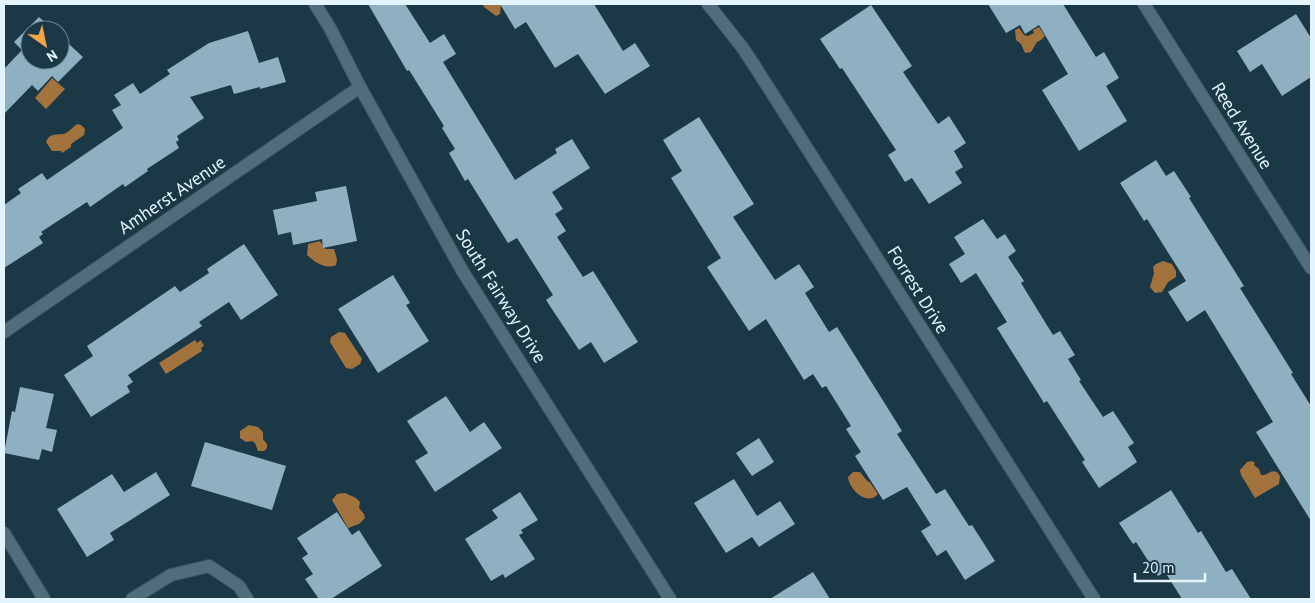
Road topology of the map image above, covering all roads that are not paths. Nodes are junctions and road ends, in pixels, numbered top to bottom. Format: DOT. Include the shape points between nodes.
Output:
graph roads {
  1 [pos="315,4"];
  2 [pos="708,4"];
  3 [pos="1144,4"];
  4 [pos="360,87"];
  5 [pos="1311,268"];
  6 [pos="4,332"];
  7 [pos="4,533"];
  8 [pos="44,599"];
  9 [pos="132,599"];
  10 [pos="247,599"];
  11 [pos="670,599"];
  12 [pos="1094,599"];
  1 -- 4 [label="street, South Fairway Drive"];
  2 -- 12 [label="street, Forrest Drive" via="742,47"];
  3 -- 5 [label="street, Reed Avenue"];
  4 -- 6 [label="street, Amherst Avenue"];
  4 -- 11 [label="street, South Fairway Drive" via="463,272"];
  7 -- 8 [label="street"];
  9 -- 10 [label="street" via="171,575 209,566 239,586"];
}
